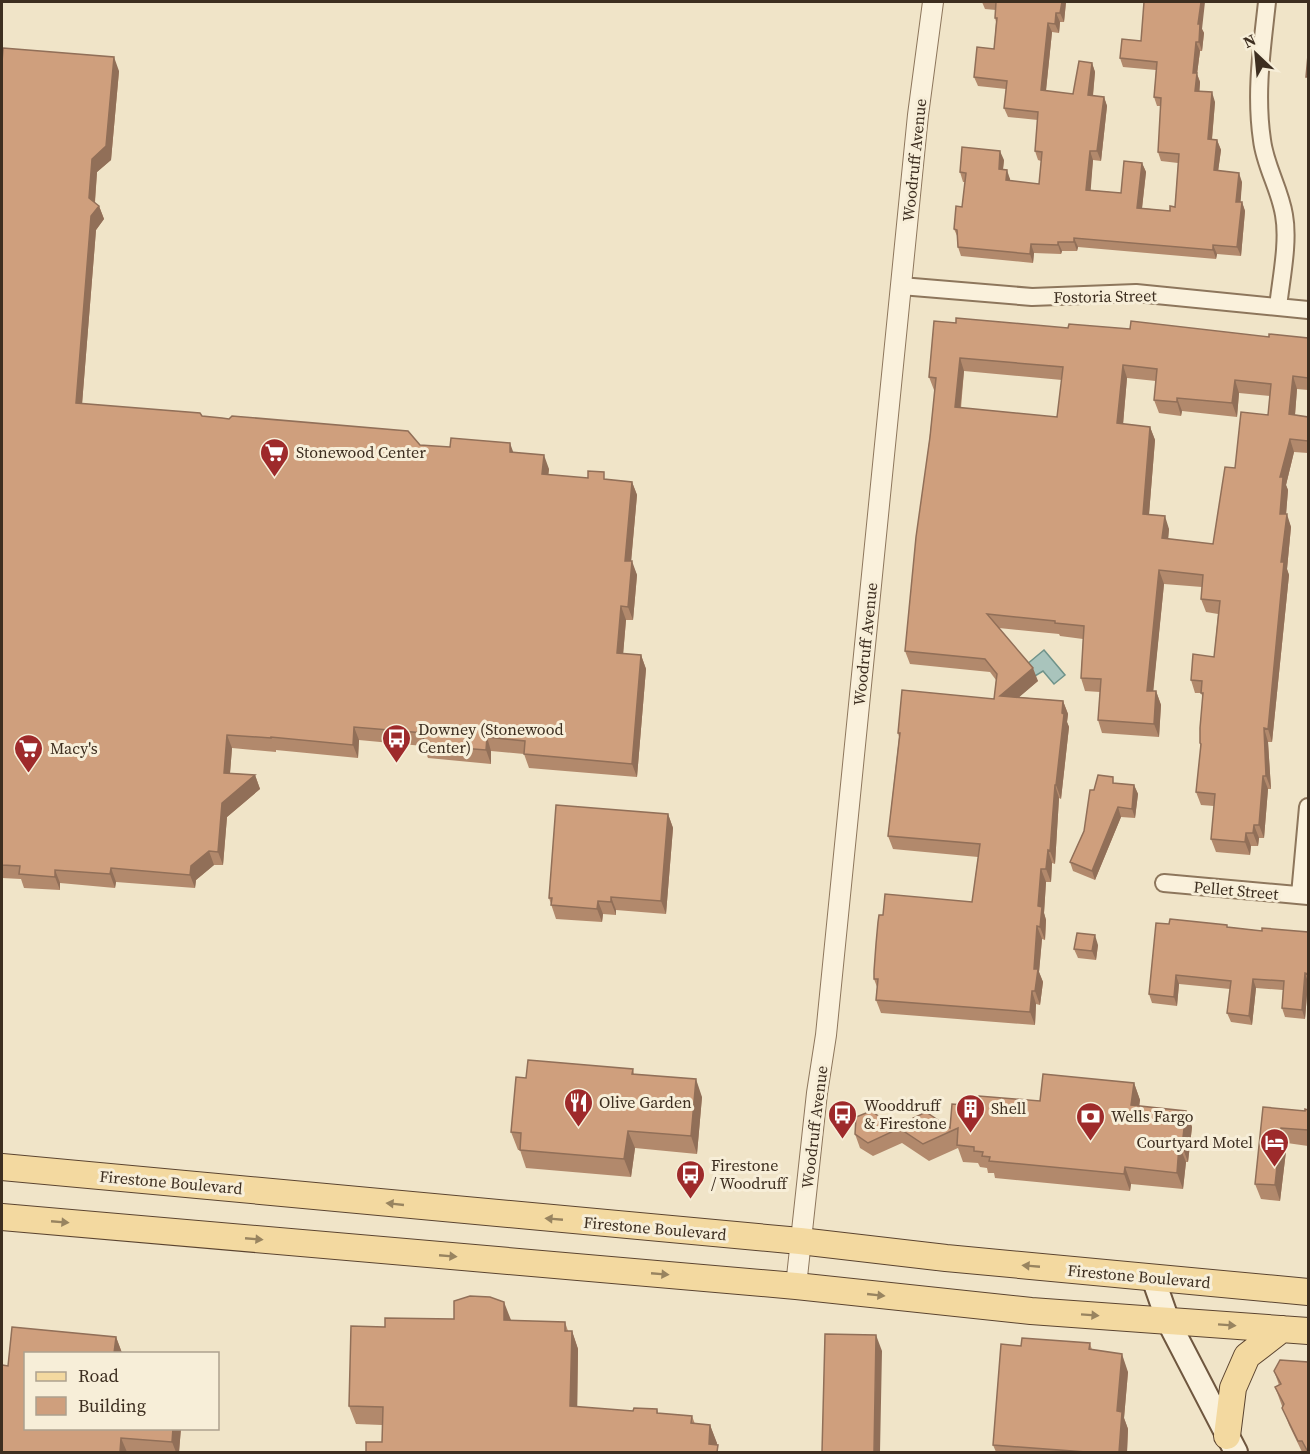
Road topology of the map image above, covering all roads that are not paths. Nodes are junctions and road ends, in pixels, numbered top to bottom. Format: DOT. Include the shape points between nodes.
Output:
graph roads {
  1 [pos="933,2"];
  2 [pos="1267,2"];
  3 [pos="901,286"];
  4 [pos="1278,307"];
  5 [pos="1308,310"];
  6 [pos="1308,807"];
  7 [pos="1164,884"];
  8 [pos="1304,895"];
  9 [pos="2,1167"];
  10 [pos="2,1217"];
  11 [pos="800,1241"];
  12 [pos="1153,1278"];
  13 [pos="796,1286"];
  14 [pos="1308,1292"];
  15 [pos="1168,1320"];
  16 [pos="1282,1329"];
  17 [pos="1308,1331"];
  18 [pos="1232,1444"];
  1 -- 3 [label="street, Woodruff Avenue"];
  2 -- 4 [label="street" via="1258,104 1267,166 1286,232"];
  3 -- 4 [label="street, Fostoria Street" via="1032,297 1136,293"];
  3 -- 11 [label="street, Woodruff Avenue" via="826,1035"];
  4 -- 5 [label="street, Fostoria Street"];
  6 -- 8 [label="street"];
  7 -- 8 [label="street, Pellet Street"];
  11 -- 9 [label="main road, Firestone Boulevard, one-way"];
  10 -- 13 [label="main road, one-way"];
  12 -- 11 [label="main road, Firestone Boulevard, one-way"];
  11 -- 13 [label="street, Woodruff Avenue"];
  12 -- 14 [label="main road, Firestone Boulevard"];
  12 -- 15 [label="main road"];
  13 -- 15 [label="main road, one-way" via="1031,1311"];
  15 -- 16 [label="main road, one-way"];
  15 -- 18 [label="main road"];
  16 -- 17 [label="main road"];
  16 -- 18 [label="main road" via="1247,1356 1233,1388"];
}
